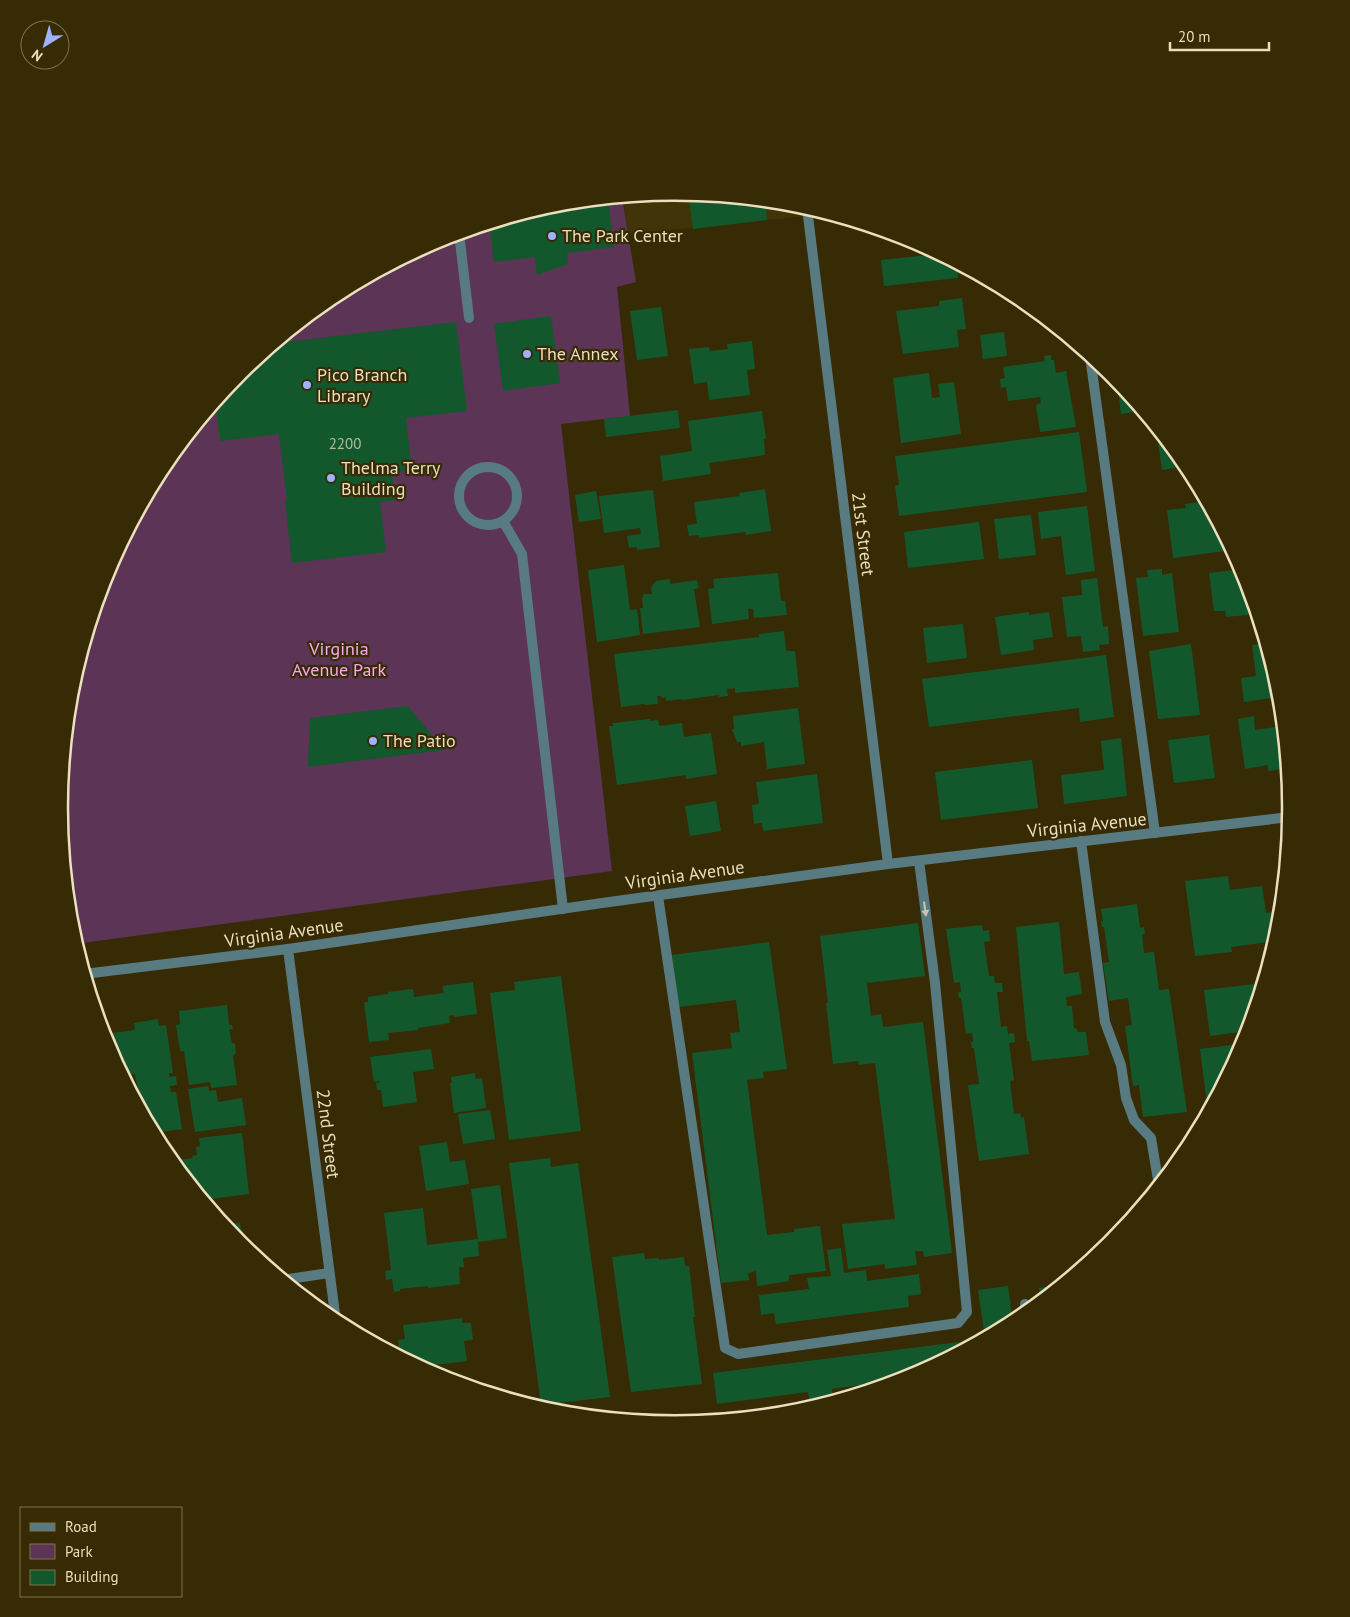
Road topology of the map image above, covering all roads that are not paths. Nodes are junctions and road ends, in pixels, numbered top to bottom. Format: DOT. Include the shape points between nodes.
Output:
graph roads {
  1 [pos="808,216"];
  2 [pos="459,241"];
  3 [pos="469,318"];
  4 [pos="1091,366"];
  5 [pos="503,521"];
  6 [pos="1282,818"];
  7 [pos="1155,834"];
  8 [pos="1081,841"];
  9 [pos="919,860"];
  10 [pos="888,864"];
  11 [pos="658,896"];
  12 [pos="563,909"];
  13 [pos="288,949"];
  14 [pos="90,973"];
  15 [pos="1158,1177"];
  16 [pos="329,1273"];
  17 [pos="291,1279"];
  18 [pos="335,1312"];
  1 -- 10 [label="street, 21st Street"];
  2 -- 3 [label="street"];
  4 -- 7 [label="street"];
  5 -- 5 [label="street" via="516,507 518,497 513,479 497,468 478,468 463,480 459,490 462,508 475,522 494,525"];
  5 -- 12 [label="street" via="522,554"];
  6 -- 7 [label="street, Virginia Avenue"];
  7 -- 8 [label="street, Virginia Avenue"];
  8 -- 9 [label="street, Virginia Avenue"];
  8 -- 15 [label="street" via="1105,1022 1121,1066 1126,1098 1134,1120 1151,1138"];
  9 -- 10 [label="street, Virginia Avenue"];
  9 -- 11 [label="street, one-way" via="935,983 967,1312 958,1323 738,1354 725,1348"];
  10 -- 11 [label="street, Virginia Avenue"];
  11 -- 12 [label="street, Virginia Avenue"];
  12 -- 13 [label="street, Virginia Avenue"];
  13 -- 14 [label="street, Virginia Avenue"];
  13 -- 16 [label="street, 22nd Street"];
  16 -- 17 [label="street"];
  16 -- 18 [label="street, 22nd Street"];
}
